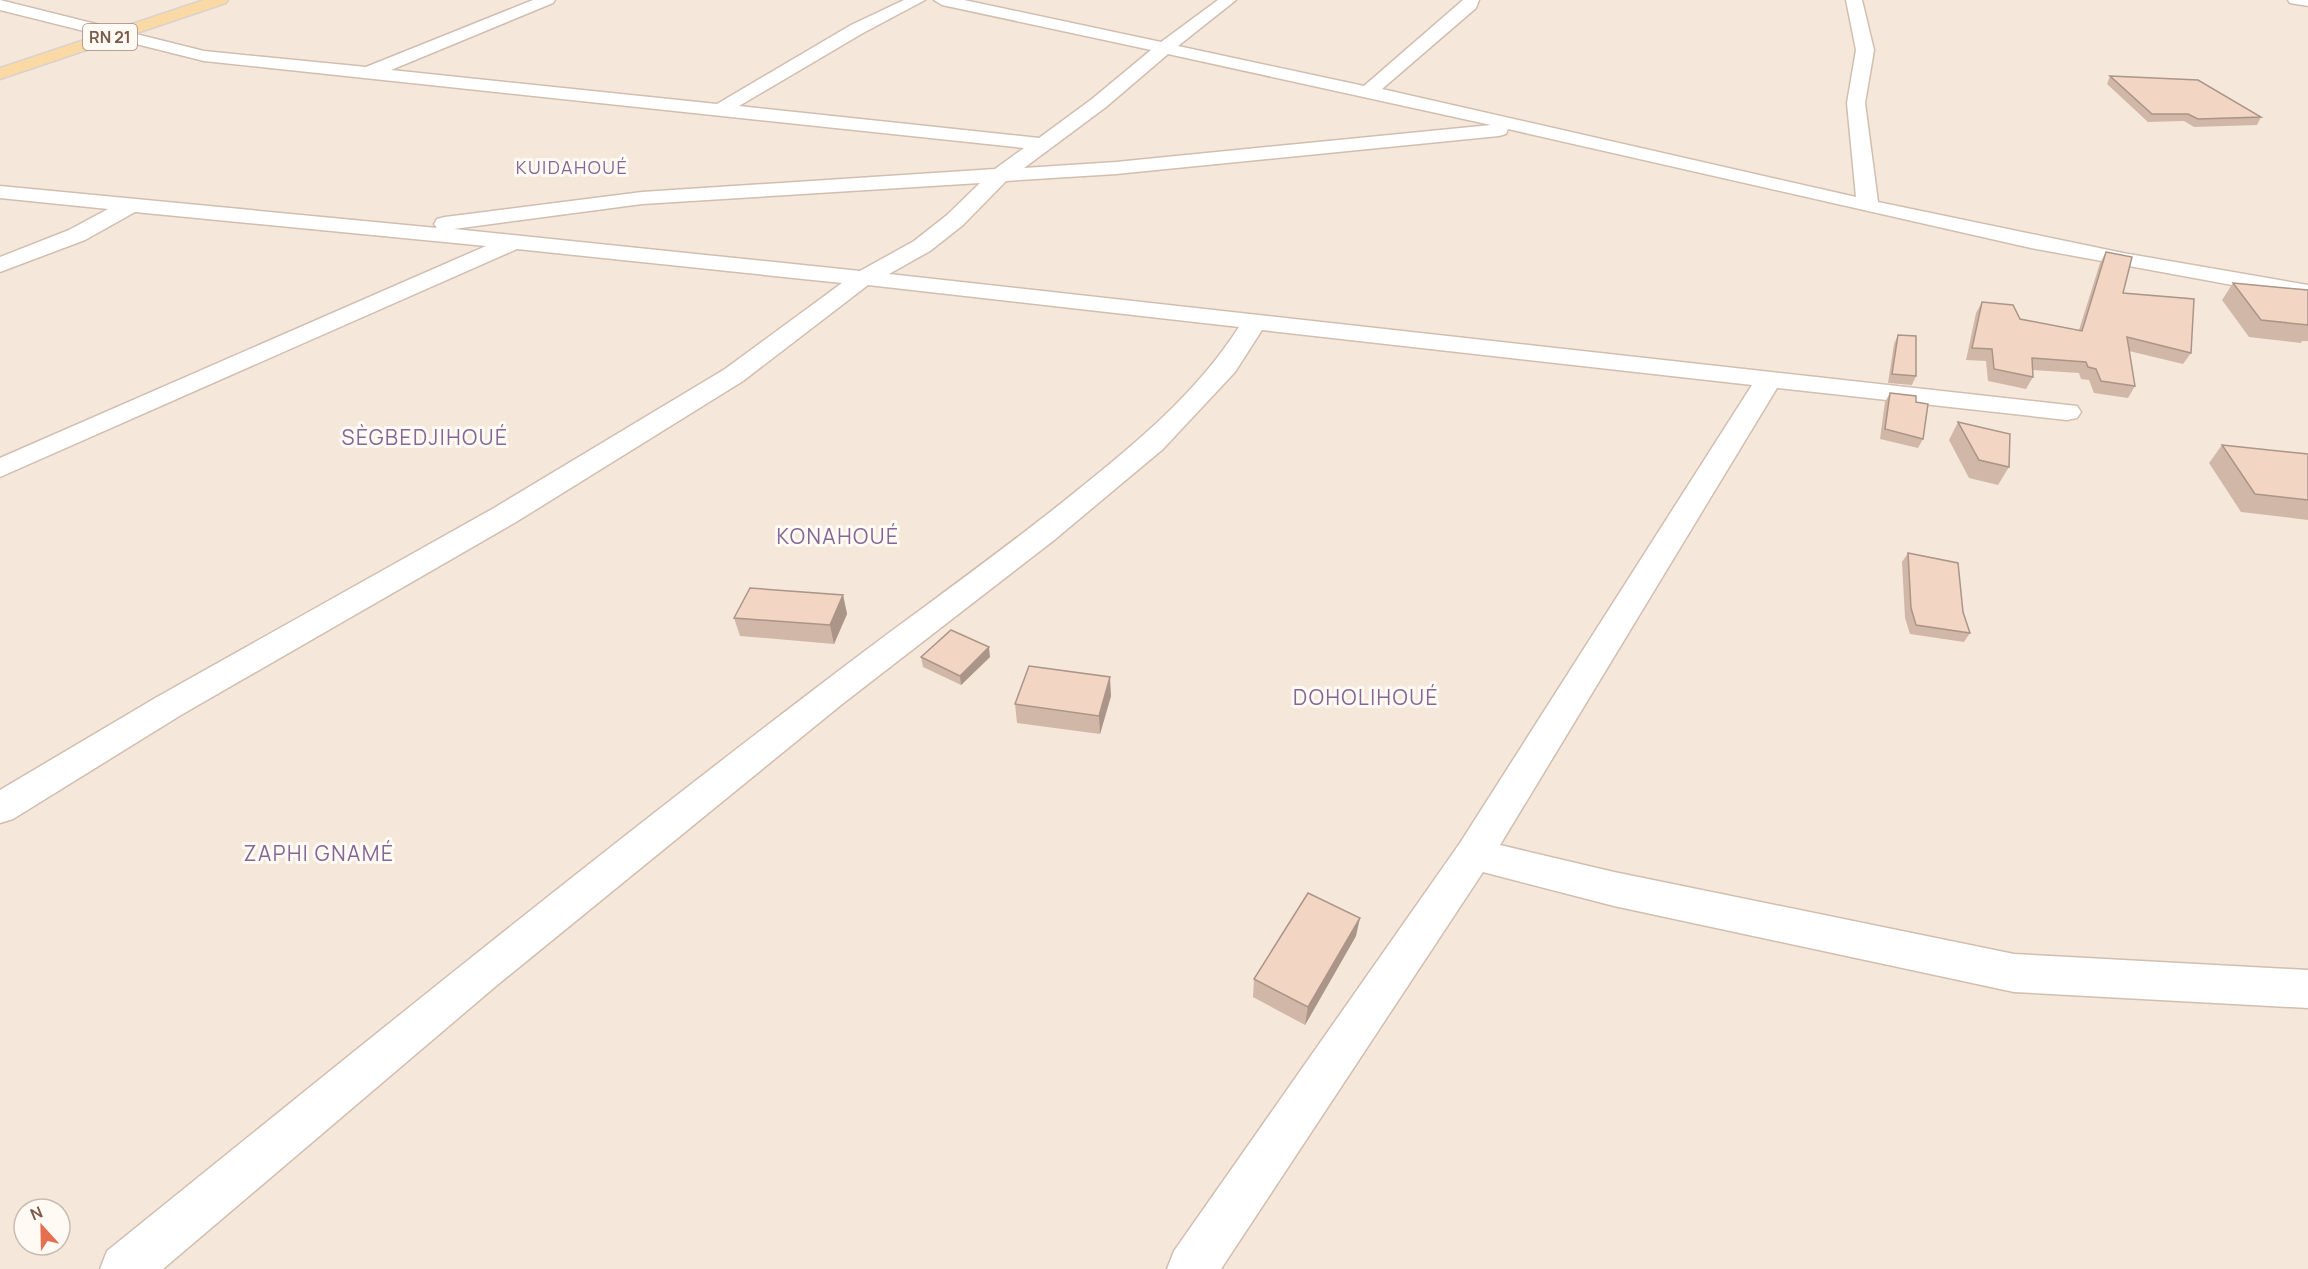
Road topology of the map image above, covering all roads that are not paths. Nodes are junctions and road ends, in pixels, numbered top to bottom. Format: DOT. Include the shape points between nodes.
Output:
graph roads {
  1 [pos="220,0"];
  2 [pos="547,0"];
  3 [pos="917,0"];
  4 [pos="942,0"];
  5 [pos="1228,0"];
  6 [pos="1471,0"];
  7 [pos="1854,0"];
  8 [pos="2296,0"];
  9 [pos="2308,1"];
  10 [pos="0,5"];
  11 [pos="115,35"];
  12 [pos="1164,48"];
  13 [pos="368,73"];
  14 [pos="0,74"];
  15 [pos="1369,91"];
  16 [pos="720,110"];
  17 [pos="1528,127"];
  18 [pos="1042,144"];
  19 [pos="998,177"];
  20 [pos="0,192"];
  21 [pos="134,203"];
  22 [pos="1868,206"];
  23 [pos="399,231"];
  24 [pos="511,244"];
  25 [pos="0,265"];
  26 [pos="860,280"];
  27 [pos="2308,291"];
  28 [pos="1254,324"];
  29 [pos="1768,380"];
  30 [pos="2067,412"];
  31 [pos="0,468"];
  32 [pos="0,808"];
  33 [pos="1474,854"];
  34 [pos="2308,989"];
  35 [pos="125,1269"];
  36 [pos="1192,1269"];
  1 -- 11 [label="main road, RN 21"];
  2 -- 13 [label="street"];
  3 -- 16 [label="street" via="857,29"];
  4 -- 12 [label="street"];
  5 -- 12 [label="street"];
  6 -- 15 [label="street" via="1430,42"];
  7 -- 22 [label="street" via="1865,50 1856,103"];
  8 -- 9 [label="street"];
  10 -- 11 [label="street"];
  11 -- 13 [label="street" via="204,56"];
  11 -- 14 [label="main road, RN 21"];
  12 -- 15 [label="street"];
  12 -- 18 [label="street" via="1099,103"];
  13 -- 16 [label="street"];
  15 -- 17 [label="street"];
  16 -- 18 [label="street"];
  17 -- 19 [label="street"];
  17 -- 22 [label="street"];
  18 -- 19 [label="street"];
  19 -- 23 [label="street" via="642,198"];
  19 -- 26 [label="street" via="922,246"];
  20 -- 21 [label="street"];
  21 -- 23 [label="street"];
  21 -- 25 [label="street" via="77,235"];
  22 -- 27 [label="street" via="2087,252"];
  23 -- 24 [label="street"];
  24 -- 26 [label="street" via="711,261"];
  24 -- 31 [label="street"];
  26 -- 28 [label="street"];
  26 -- 32 [label="street" via="714,388 505,515 169,706"];
  28 -- 29 [label="street"];
  28 -- 35 [label="street" via="1226,367 1153,443 481,973"];
  29 -- 30 [label="street"];
  29 -- 33 [label="street"];
  33 -- 34 [label="street" via="1614,889 2014,973"];
  33 -- 36 [label="street"];
}
